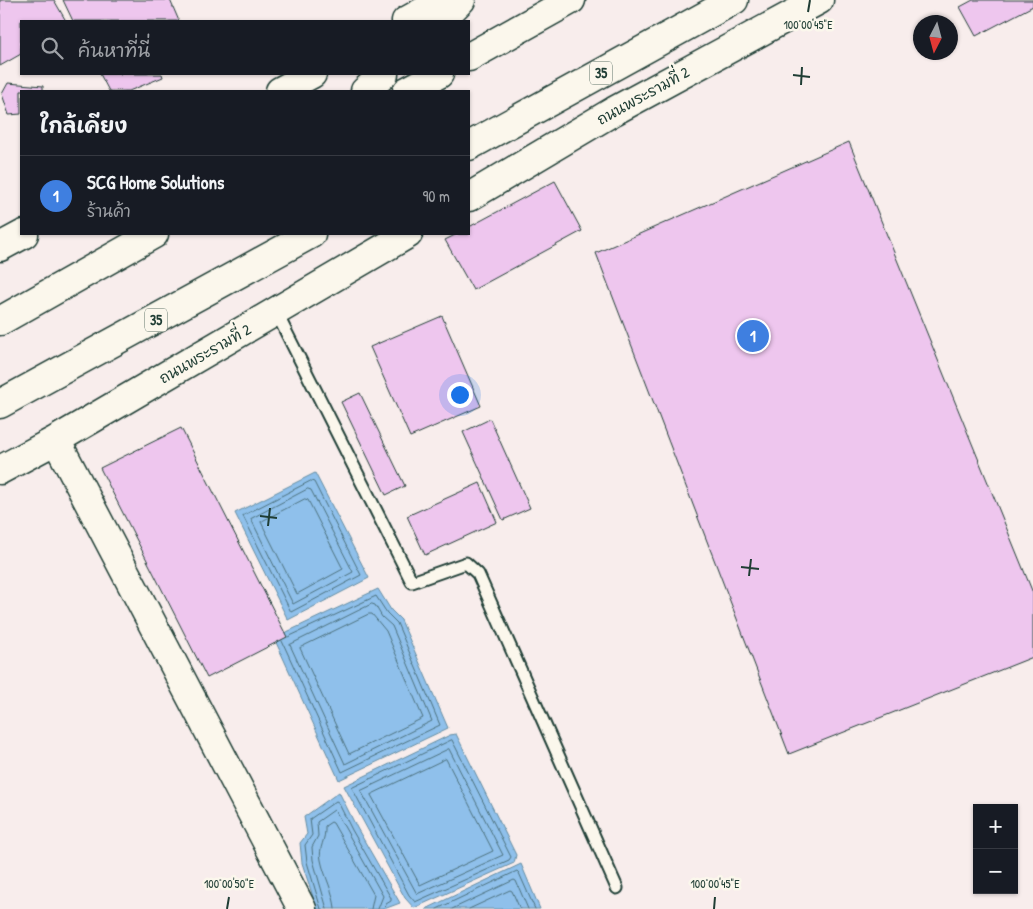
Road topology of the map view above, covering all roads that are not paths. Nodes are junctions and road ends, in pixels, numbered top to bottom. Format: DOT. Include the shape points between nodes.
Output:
graph roads {
  1 [pos="444,0"];
  2 [pos="461,0"];
  3 [pos="570,0"];
  4 [pos="734,0"];
  5 [pos="819,0"];
  6 [pos="408,20"];
  7 [pos="441,20"];
  8 [pos="470,56"];
  9 [pos="310,75"];
  10 [pos="383,75"];
  11 [pos="437,75"];
  12 [pos="282,90"];
  13 [pos="366,90"];
  14 [pos="409,90"];
  15 [pos="470,145"];
  16 [pos="470,196"];
  17 [pos="22,235"];
  18 [pos="152,235"];
  19 [pos="309,235"];
  20 [pos="406,235"];
  21 [pos="0,247"];
  22 [pos="276,312"];
  23 [pos="0,321"];
  24 [pos="0,404"];
  25 [pos="56,440"];
  26 [pos="0,470"];
  27 [pos="617,888"];
  28 [pos="302,909"];
  1 -- 6 [label="main road"];
  2 -- 7 [label="main road"];
  3 -- 8 [label="main road"];
  4 -- 15 [label="main road, 35"];
  5 -- 16 [label="main road, ถนนพระรามที่ 2" via="614,111"];
  9 -- 12 [label="main road"];
  10 -- 13 [label="main road"];
  11 -- 14 [label="main road"];
  17 -- 21 [label="main road"];
  18 -- 23 [label="main road"];
  19 -- 24 [label="main road, 35"];
  20 -- 22 [label="main road, ถนนพระรามที่ 2"];
  22 -- 25 [label="main road, ถนนพระรามที่ 2"];
  22 -- 27 [label="lane" via="412,582 466,564 478,574"];
  25 -- 26 [label="main road, ถนนพระรามที่ 2"];
  25 -- 28 [label="main road"];
}
